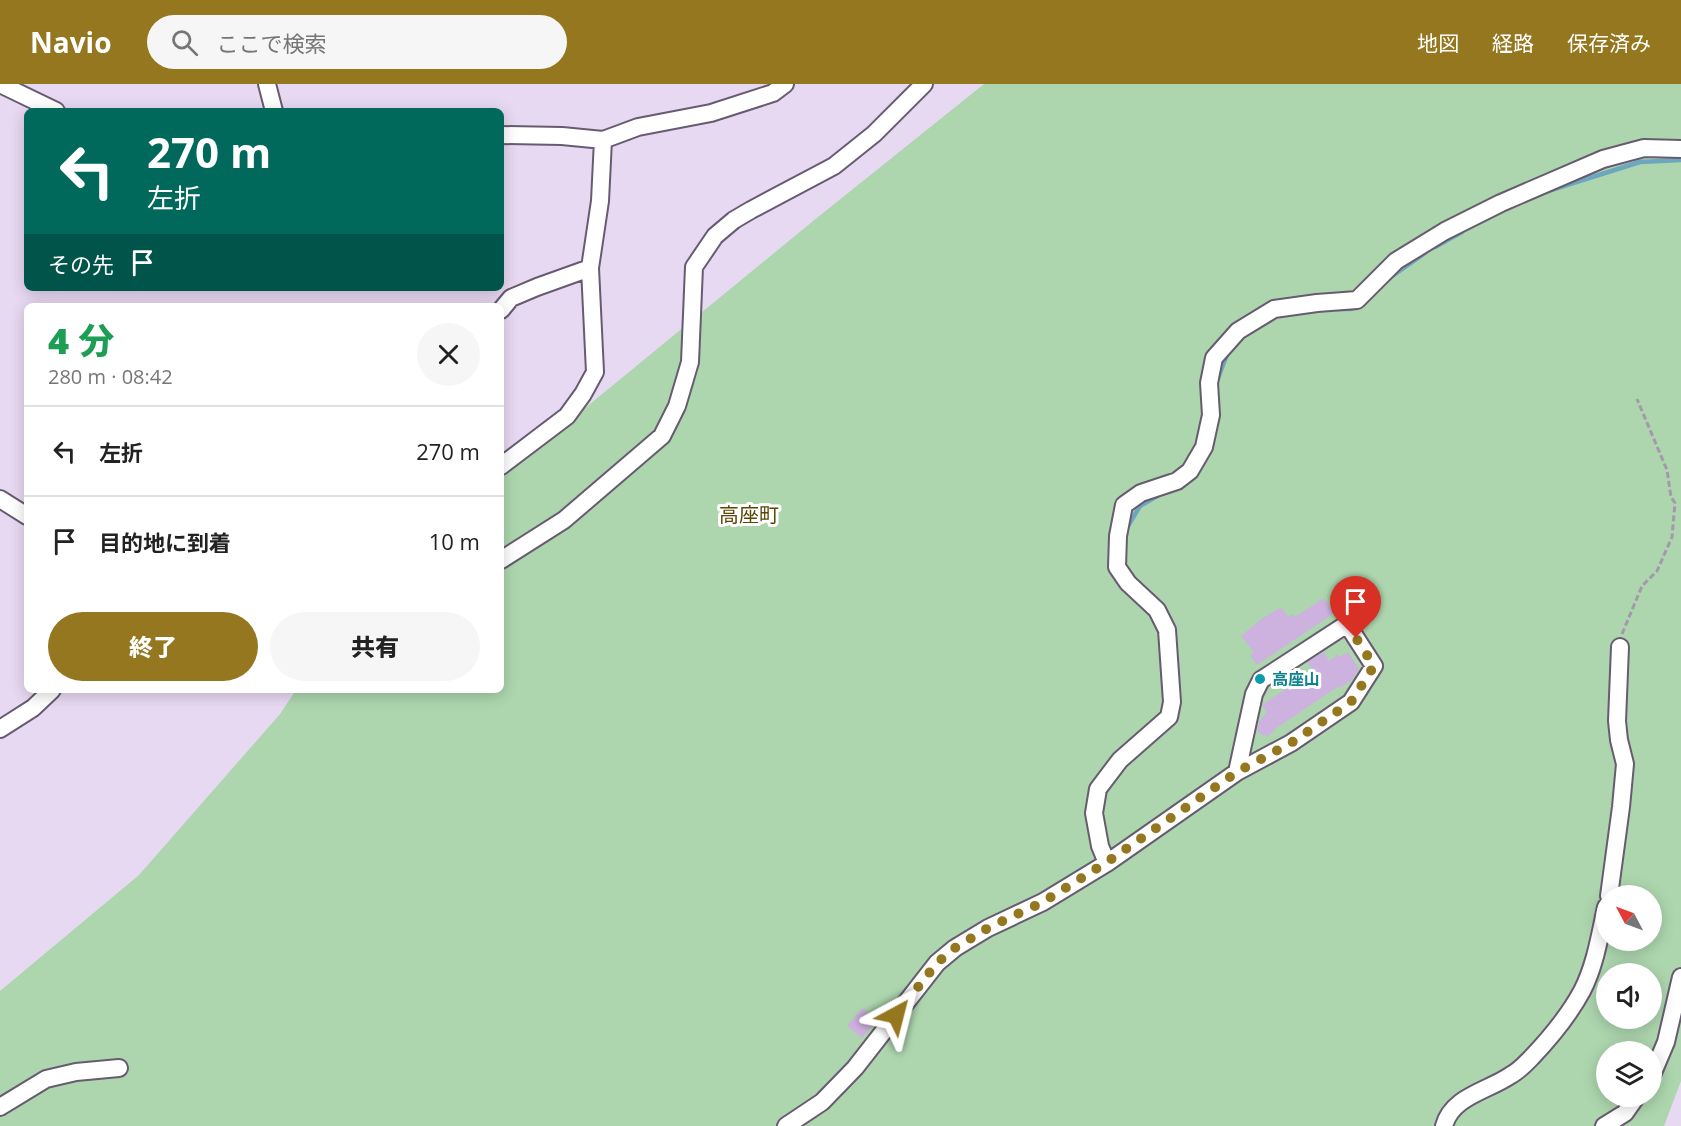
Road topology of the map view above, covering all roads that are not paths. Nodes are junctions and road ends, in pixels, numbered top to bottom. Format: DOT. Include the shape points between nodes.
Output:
graph roads {
  1 [pos="0,84"];
  2 [pos="267,84"];
  3 [pos="785,84"];
  4 [pos="924,84"];
  5 [pos="50,108"];
  6 [pos="273,108"];
  7 [pos="504,135"];
  8 [pos="603,140"];
  9 [pos="1681,149"];
  10 [pos="590,268"];
  11 [pos="504,306"];
  12 [pos="504,464"];
  13 [pos="0,499"];
  14 [pos="24,514"];
  15 [pos="504,558"];
  16 [pos="1620,647"];
  17 [pos="49,693"];
  18 [pos="0,729"];
  19 [pos="1237,772"];
  20 [pos="1107,862"];
  21 [pos="1610,885"];
  22 [pos="1596,949"];
  23 [pos="1681,977"];
  24 [pos="1662,1051"];
  25 [pos="119,1068"];
  26 [pos="0,1107"];
  27 [pos="1629,1107"];
  28 [pos="786,1126"];
  29 [pos="1444,1126"];
  30 [pos="1604,1126"];
  1 -- 5 [label="street"];
  2 -- 6 [label="street"];
  3 -- 8 [label="street" via="773,93 711,113 638,127"];
  4 -- 15 [label="street" via="874,134 834,166 734,220 715,236 694,267 690,362 677,406 662,436 564,520"];
  7 -- 8 [label="street"];
  8 -- 10 [label="street" via="600,201"];
  9 -- 20 [label="street" via="1644,148 1603,159 1501,203 1396,261 1357,300 1274,309 1238,331 1214,358 1209,383 1211,415 1204,447 1190,471 1124,505 1117,567 1128,583 1157,609 1167,630 1172,702 1169,717 1120,760 1098,789 1094,813"];
  10 -- 11 [label="street" via="537,286 511,298"];
  10 -- 12 [label="street" via="595,372 567,416"];
  13 -- 14 [label="street"];
  16 -- 21 [label="street" via="1617,722 1625,764"];
  17 -- 18 [label="street"];
  19 -- 19 [label="street" via="1291,743 1351,702 1374,666 1347,624 1261,680 1254,694"];
  19 -- 20 [label="street"];
  20 -- 28 [label="street" via="1043,902 955,948 937,963 855,1068 822,1102"];
  22 -- 29 [label="street" via="1582,990 1558,1028 1512,1075 1456,1105"];
  23 -- 24 [label="street"];
  25 -- 26 [label="street" via="46,1079"];
  27 -- 30 [label="street"];
}
